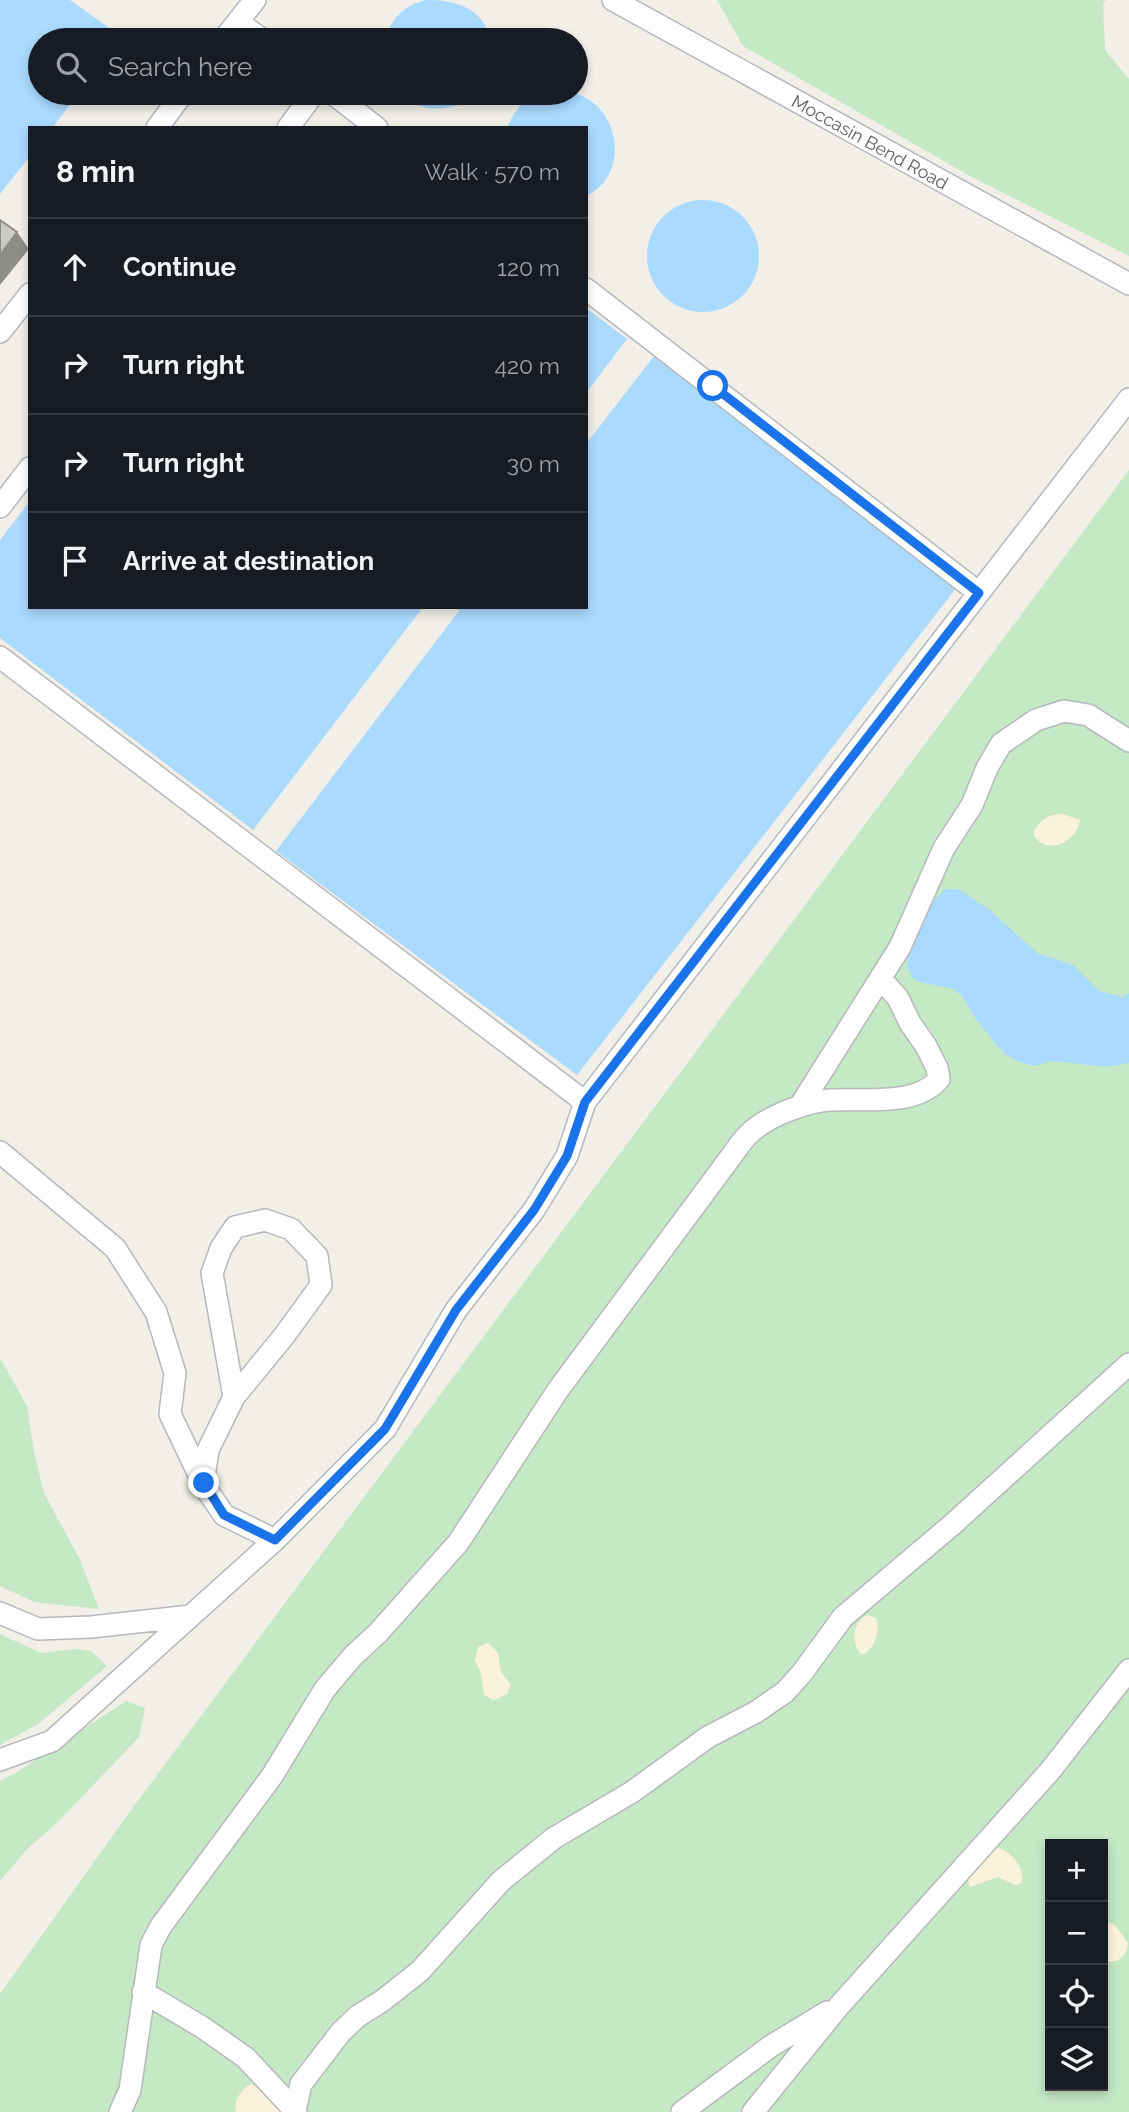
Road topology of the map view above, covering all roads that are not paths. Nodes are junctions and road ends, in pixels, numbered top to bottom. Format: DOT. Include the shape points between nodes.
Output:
graph roads {
  1 [pos="254,0"];
  2 [pos="613,0"];
  3 [pos="238,22"];
  4 [pos="233,28"];
  5 [pos="246,28"];
  6 [pos="174,105"];
  7 [pos="305,105"];
  8 [pos="347,105"];
  9 [pos="158,126"];
  10 [pos="289,126"];
  11 [pos="374,126"];
  12 [pos="1129,284"];
  13 [pos="588,291"];
  14 [pos="28,297"];
  15 [pos="0,332"];
  16 [pos="1129,399"];
  17 [pos="28,471"];
  18 [pos="0,507"];
  19 [pos="979,593"];
  20 [pos="0,657"];
  21 [pos="1129,741"];
  22 [pos="881,979"];
  23 [pos="585,1102"];
  24 [pos="800,1106"];
  25 [pos="0,1152"];
  26 [pos="1129,1364"];
  27 [pos="234,1397"];
  28 [pos="204,1483"];
  29 [pos="275,1540"];
  30 [pos="0,1613"];
  31 [pos="191,1616"];
  32 [pos="1129,1670"];
  33 [pos="0,1760"];
  34 [pos="143,1992"];
  35 [pos="839,2006"];
  36 [pos="120,2112"];
  37 [pos="296,2112"];
  38 [pos="682,2112"];
  39 [pos="752,2112"];
  1 -- 3 [label="street"];
  2 -- 12 [label="street, Moccasin Bend Road"];
  3 -- 4 [label="street"];
  3 -- 5 [label="street"];
  6 -- 9 [label="street"];
  7 -- 10 [label="street"];
  8 -- 11 [label="street"];
  13 -- 19 [label="street"];
  14 -- 15 [label="street"];
  16 -- 19 [label="street"];
  17 -- 18 [label="street"];
  19 -- 23 [label="street"];
  20 -- 23 [label="street"];
  21 -- 22 [label="street" via="1088,715 1064,711 1036,720 1001,744"];
  22 -- 24 [label="street"];
  22 -- 24 [label="street" via="898,998 926,1046 939,1079 932,1088 909,1095"];
  23 -- 29 [label="street" via="567,1156 541,1200 456,1310 385,1429"];
  24 -- 34 [label="street" via="750,1132 558,1390 458,1543 325,1689 272,1776 161,1926 151,1945"];
  25 -- 28 [label="street" via="115,1248 156,1312 175,1373 170,1414"];
  26 -- 37 [label="street" via="843,1617 785,1692 554,1838 501,1881 419,1971 341,2032 301,2084"];
  27 -- 27 [label="street" via="321,1285 317,1256 291,1229 265,1220 235,1227 220,1248 212,1273"];
  27 -- 28 [label="street" via="208,1450"];
  28 -- 29 [label="street" via="224,1515"];
  29 -- 31 [label="street"];
  30 -- 31 [label="street" via="38,1629"];
  31 -- 33 [label="street" via="52,1741"];
  32 -- 35 [label="street" via="1050,1771"];
  34 -- 36 [label="street" via="131,2090"];
  34 -- 37 [label="street" via="246,2058"];
  35 -- 38 [label="street" via="771,2046"];
  35 -- 39 [label="street"];
}
